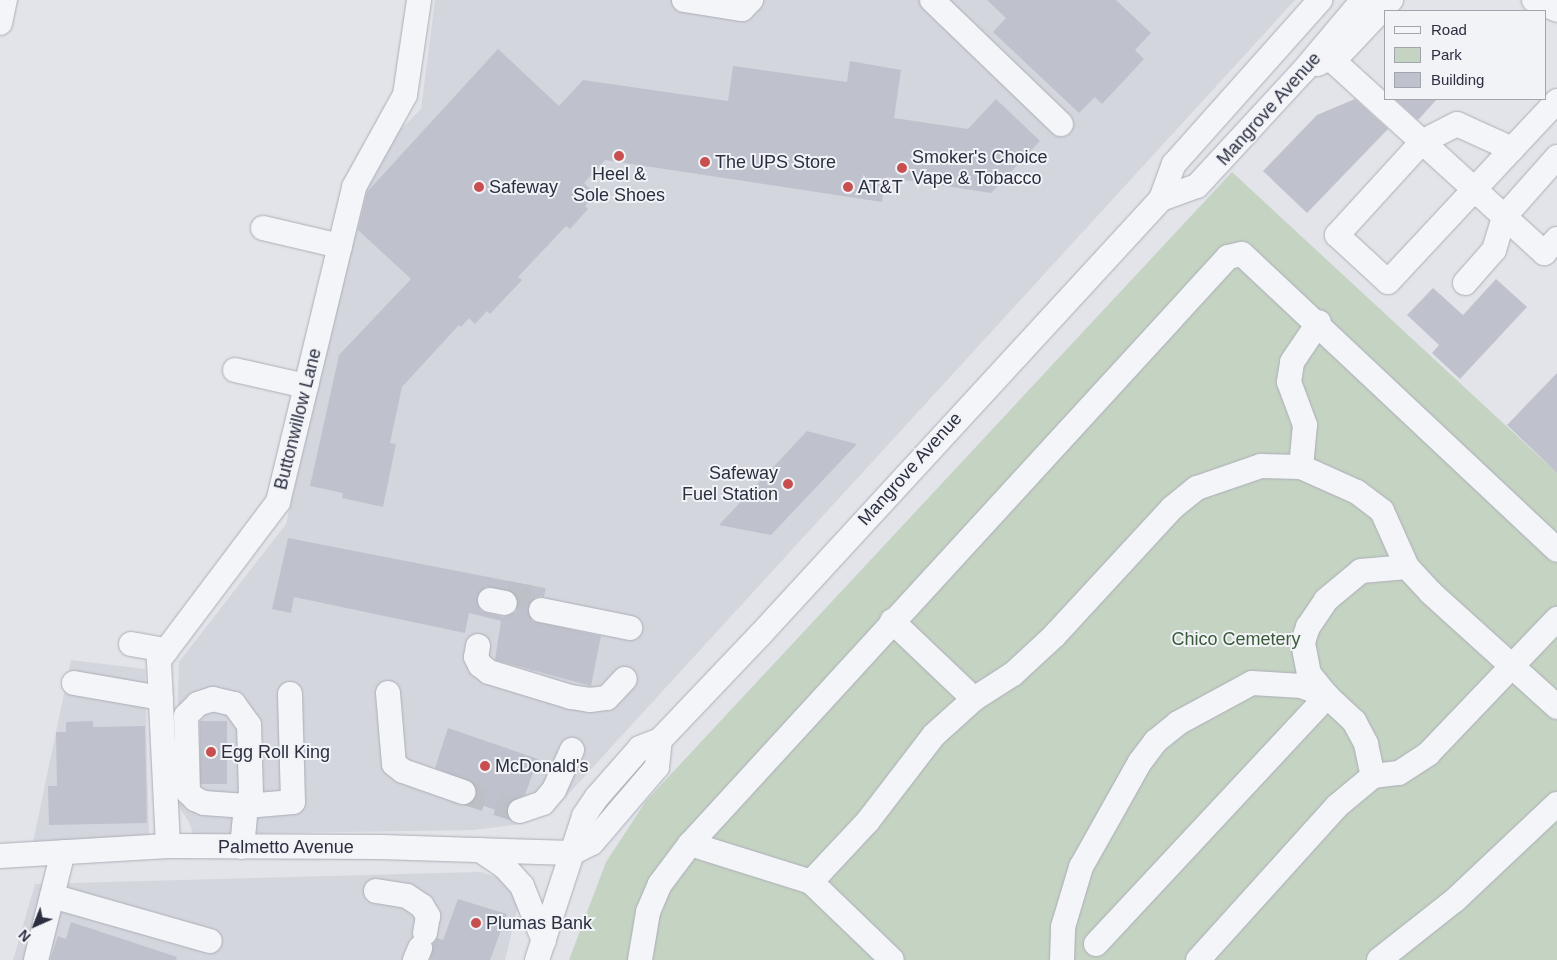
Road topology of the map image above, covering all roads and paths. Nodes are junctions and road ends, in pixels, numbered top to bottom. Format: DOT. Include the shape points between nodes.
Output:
graph roads {
  1 [pos="5,0"];
  2 [pos="419,0"];
  3 [pos="684,0"];
  4 [pos="751,0"];
  5 [pos="932,0"];
  6 [pos="1320,0"];
  7 [pos="1363,0"];
  8 [pos="1391,0"];
  9 [pos="1534,0"];
  10 [pos="1557,10"];
  11 [pos="0,23"];
  12 [pos="1330,58"];
  13 [pos="1304,70"];
  14 [pos="1557,102"];
  15 [pos="1061,124"];
  16 [pos="1422,142"];
  17 [pos="1512,149"];
  18 [pos="1557,157"];
  19 [pos="1474,190"];
  20 [pos="1161,199"];
  21 [pos="1504,217"];
  22 [pos="263,228"];
  23 [pos="1557,238"];
  24 [pos="340,246"];
  25 [pos="1464,283"];
  26 [pos="1319,322"];
  27 [pos="235,370"];
  28 [pos="306,386"];
  29 [pos="1301,467"];
  30 [pos="1557,550"];
  31 [pos="1407,567"];
  32 [pos="542,605"];
  33 [pos="1557,619"];
  34 [pos="892,621"];
  35 [pos="631,623"];
  36 [pos="131,644"];
  37 [pos="478,646"];
  38 [pos="166,650"];
  39 [pos="1515,666"];
  40 [pos="625,679"];
  41 [pos="74,682"];
  42 [pos="388,693"];
  43 [pos="290,694"];
  44 [pos="1327,696"];
  45 [pos="160,698"];
  46 [pos="974,699"];
  47 [pos="1557,707"];
  48 [pos="572,750"];
  49 [pos="1373,776"];
  50 [pos="463,792"];
  51 [pos="1557,804"];
  52 [pos="246,806"];
  53 [pos="520,811"];
  54 [pos="690,844"];
  55 [pos="168,846"];
  56 [pos="242,847"];
  57 [pos="480,850"];
  58 [pos="63,852"];
  59 [pos="572,853"];
  60 [pos="0,856"];
  61 [pos="811,882"];
  62 [pos="376,891"];
  63 [pos="52,896"];
  64 [pos="210,941"];
  65 [pos="1096,944"];
  66 [pos="420,947"];
  67 [pos="540,951"];
  68 [pos="36,960"];
  69 [pos="640,960"];
  70 [pos="892,960"];
  71 [pos="1062,960"];
  72 [pos="1198,960"];
  73 [pos="1379,960"];
  1 -- 11 [label="street"];
  2 -- 24 [label="street, Buttonwillow Lane" via="404,95 354,187"];
  3 -- 4 [label="street" via="742,9"];
  5 -- 15 [label="street"];
  6 -- 20 [label="street, Mangrove Avenue" via="1174,164"];
  7 -- 13 [label="street, Mangrove Avenue"];
  8 -- 12 [label="street" via="1342,53"];
  9 -- 10 [label="street"];
  12 -- 13 [label="street"];
  12 -- 16 [label="street"];
  13 -- 20 [label="street, Mangrove Avenue" via="1197,186"];
  14 -- 17 [label="street"];
  16 -- 17 [label="street" via="1457,124"];
  16 -- 19 [label="street"];
  16 -- 19 [label="street" via="1337,235 1388,282"];
  17 -- 19 [label="street"];
  18 -- 21 [label="street"];
  19 -- 21 [label="street"];
  20 -- 59 [label="street, Mangrove Avenue" via="660,740 657,767 592,843"];
  21 -- 23 [label="street" via="1544,253"];
  21 -- 25 [label="street" via="1494,250"];
  22 -- 24 [label="street"];
  24 -- 28 [label="street, Buttonwillow Lane"];
  26 -- 29 [label="street" via="1292,362 1289,382 1305,424"];
  26 -- 30 [label="street"];
  26 -- 34 [label="street" via="1242,254 1228,257"];
  27 -- 28 [label="street"];
  28 -- 38 [label="street, Buttonwillow Lane" via="278,502"];
  29 -- 31 [label="street" via="1357,492 1382,511"];
  29 -- 46 [label="street" via="1261,466 1198,488 1172,508 1054,636 1013,674"];
  31 -- 39 [label="street" via="1431,593"];
  31 -- 44 [label="street" via="1362,571 1326,600 1308,627 1303,642 1308,674"];
  32 -- 35 [label="street"];
  33 -- 39 [label="street"];
  34 -- 46 [label="street"];
  34 -- 54 [label="street"];
  36 -- 38 [label="street"];
  37 -- 40 [label="street" via="476,657 489,672 571,697 608,698"];
  38 -- 45 [label="street, Buttonwillow Lane" via="159,660"];
  39 -- 47 [label="street"];
  39 -- 49 [label="street" via="1450,734 1413,767 1399,773"];
  41 -- 45 [label="street"];
  42 -- 50 [label="street" via="394,764 403,771"];
  43 -- 52 [label="street" via="293,802"];
  44 -- 49 [label="street" via="1354,721 1366,744"];
  44 -- 65 [label="street"];
  44 -- 71 [label="street" via="1302,686 1252,683 1178,723 1156,741 1140,762 1081,867 1064,927"];
  45 -- 55 [label="street, Buttonwillow Lane"];
  46 -- 61 [label="street" via="934,735 868,821"];
  48 -- 53 [label="street" via="554,790 543,803"];
  49 -- 72 [label="street" via="1337,806"];
  51 -- 73 [label="street" via="1455,900"];
  52 -- 52 [label="street" via="204,803 188,792 186,716 198,704 213,699 234,704 249,725 251,795"];
  52 -- 56 [label="street"];
  54 -- 61 [label="street"];
  54 -- 69 [label="street" via="660,884 648,912"];
  55 -- 56 [label="street, Palmetto Avenue"];
  55 -- 58 [label="street, Palmetto Avenue"];
  56 -- 57 [label="street, Palmetto Avenue"];
  57 -- 59 [label="street, Palmetto Avenue"];
  57 -- 67 [label="street" via="504,866 522,886"];
  58 -- 60 [label="street, Palmetto Avenue"];
  58 -- 63 [label="street"];
  59 -- 67 [label="street"];
  61 -- 70 [label="street"];
  62 -- 66 [label="street" via="407,896 422,906 428,916"];
  63 -- 64 [label="street"];
  63 -- 68 [label="street"];
}
